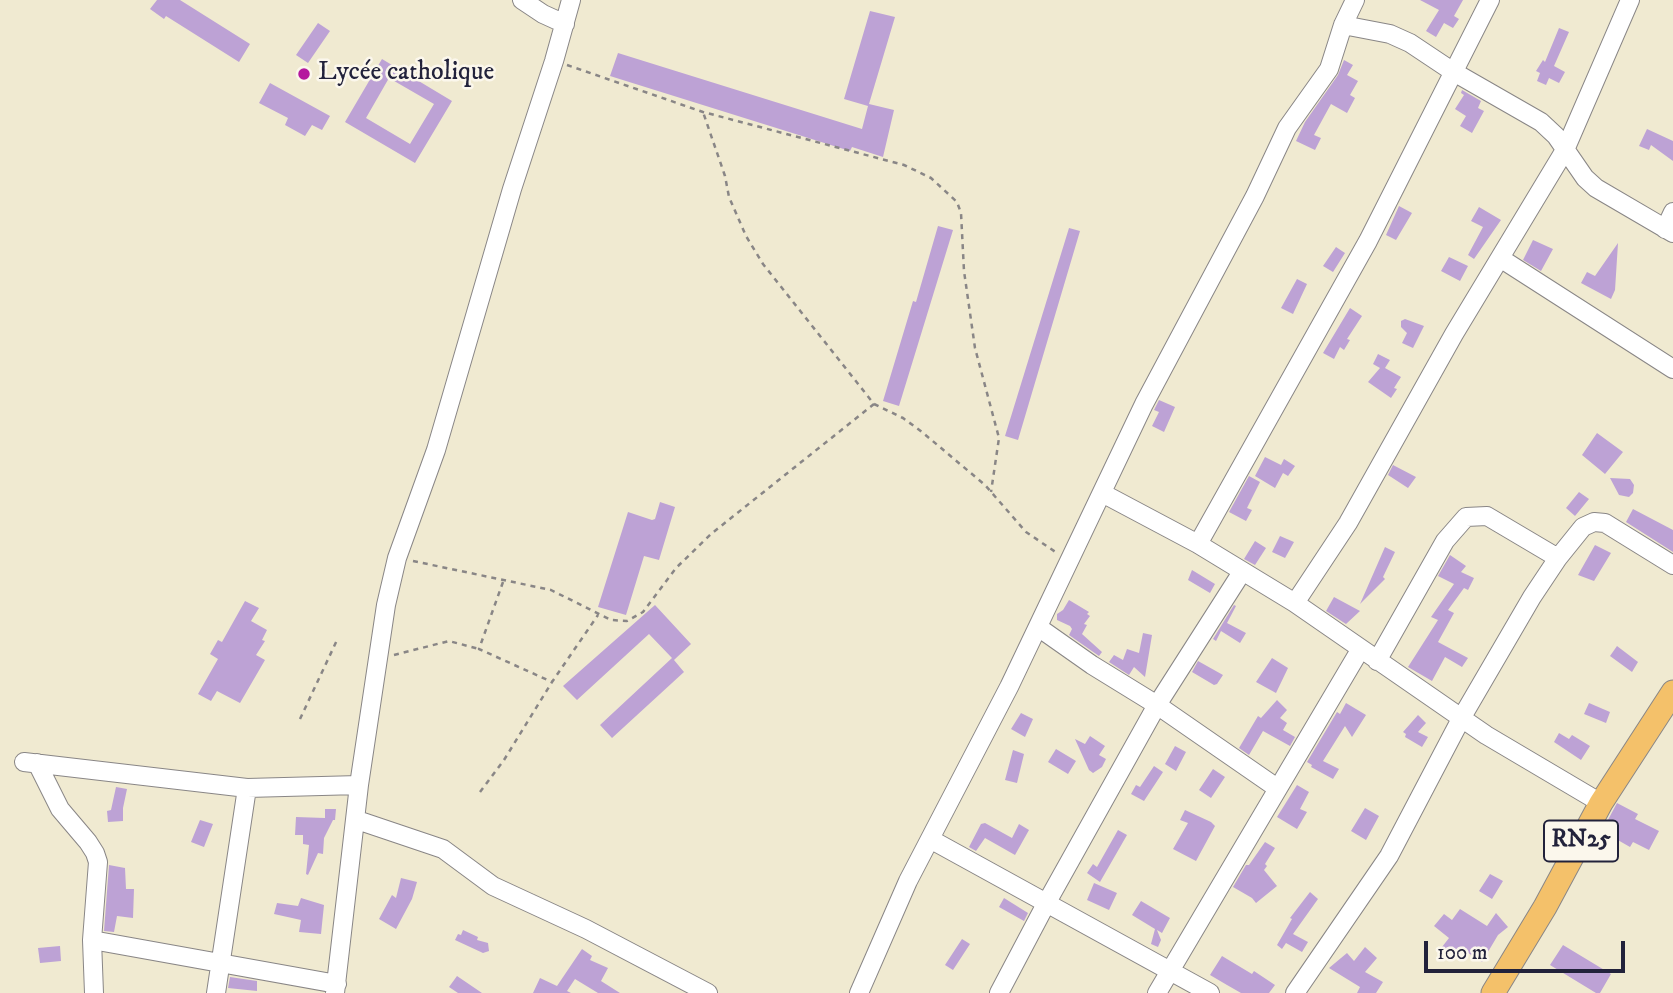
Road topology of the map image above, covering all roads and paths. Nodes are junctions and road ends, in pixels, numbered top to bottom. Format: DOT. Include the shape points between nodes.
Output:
graph roads {
  1 [pos="522,0"];
  2 [pos="571,0"];
  3 [pos="1355,0"];
  4 [pos="1490,0"];
  5 [pos="1630,0"];
  6 [pos="565,24"];
  7 [pos="1343,25"];
  8 [pos="554,61"];
  9 [pos="1452,71"];
  10 [pos="703,111"];
  11 [pos="1565,150"];
  12 [pos="1673,212"];
  13 [pos="1669,231"];
  14 [pos="1500,258"];
  15 [pos="1673,369"];
  16 [pos="874,404"];
  17 [pos="991,492"];
  18 [pos="1102,493"];
  19 [pos="1198,544"];
  20 [pos="397,558"];
  21 [pos="1558,558"];
  22 [pos="1069,560"];
  23 [pos="1673,565"];
  24 [pos="1242,572"];
  25 [pos="503,582"];
  26 [pos="1295,603"];
  27 [pos="598,615"];
  28 [pos="1038,627"];
  29 [pos="338,638"];
  30 [pos="479,649"];
  31 [pos="1360,650"];
  32 [pos="378,660"];
  33 [pos="1377,662"];
  34 [pos="552,682"];
  35 [pos="1673,692"];
  36 [pos="1157,705"];
  37 [pos="1461,717"];
  38 [pos="300,719"];
  39 [pos="359,785"];
  40 [pos="247,788"];
  41 [pos="1277,788"];
  42 [pos="480,792"];
  43 [pos="1601,803"];
  44 [pos="357,820"];
  45 [pos="930,839"];
  46 [pos="1047,902"];
  47 [pos="92,940"];
  48 [pos="221,963"];
  49 [pos="1170,970"];
  50 [pos="336,988"];
  51 [pos="94,993"];
  52 [pos="216,993"];
  53 [pos="708,993"];
  54 [pos="859,993"];
  55 [pos="999,993"];
  56 [pos="1157,993"];
  57 [pos="1210,993"];
  58 [pos="1295,993"];
  59 [pos="1493,993"];
  1 -- 6 [label="street"];
  2 -- 6 [label="street"];
  3 -- 7 [label="street"];
  4 -- 9 [label="street"];
  5 -- 11 [label="street"];
  6 -- 8 [label="street"];
  7 -- 9 [label="street" via="1390,34"];
  7 -- 18 [label="street" via="1329,69 1287,128"];
  8 -- 10 [label="path"];
  8 -- 20 [label="street" via="436,450"];
  9 -- 11 [label="street" via="1541,122"];
  9 -- 19 [label="street" via="1368,241"];
  10 -- 16 [label="path" via="746,236"];
  10 -- 17 [label="path" via="904,165 931,178 957,202 975,348 999,438"];
  11 -- 13 [label="street" via="1596,188"];
  11 -- 14 [label="street"];
  12 -- 13 [label="street"];
  14 -- 15 [label="street"];
  14 -- 26 [label="street" via="1348,523"];
  16 -- 17 [label="path" via="904,418"];
  16 -- 27 [label="path" via="711,534 676,568 643,612 627,621"];
  17 -- 22 [label="path" via="1026,532"];
  18 -- 19 [label="street"];
  18 -- 22 [label="street"];
  19 -- 24 [label="street"];
  20 -- 25 [label="path"];
  20 -- 32 [label="street"];
  21 -- 23 [label="street" via="1583,527 1594,522 1605,523"];
  21 -- 33 [label="street" via="1487,516 1466,517 1445,541"];
  21 -- 37 [label="street"];
  22 -- 28 [label="street"];
  24 -- 26 [label="street"];
  24 -- 36 [label="street"];
  25 -- 27 [label="path" via="551,590"];
  25 -- 30 [label="path"];
  26 -- 31 [label="street"];
  27 -- 34 [label="path"];
  28 -- 36 [label="street"];
  28 -- 45 [label="street"];
  29 -- 38 [label="path"];
  30 -- 32 [label="path" via="449,641"];
  30 -- 34 [label="path"];
  31 -- 33 [label="street"];
  31 -- 41 [label="street"];
  32 -- 39 [label="street"];
  33 -- 37 [label="street"];
  34 -- 42 [label="path"];
  35 -- 43 [label="main road, RN25"];
  36 -- 41 [label="street"];
  36 -- 46 [label="street"];
  37 -- 43 [label="street"];
  37 -- 58 [label="street" via="1389,856"];
  39 -- 40 [label="street"];
  39 -- 44 [label="street"];
  40 -- 47 [label="street" via="31,762 95,853 98,871"];
  40 -- 48 [label="street"];
  41 -- 49 [label="street"];
  43 -- 59 [label="main road, RN25"];
  44 -- 50 [label="street"];
  44 -- 53 [label="street" via="443,849 493,886"];
  45 -- 46 [label="street"];
  45 -- 54 [label="street"];
  46 -- 49 [label="street"];
  46 -- 55 [label="street"];
  47 -- 48 [label="street"];
  47 -- 51 [label="street"];
  48 -- 50 [label="street"];
  48 -- 52 [label="street"];
  49 -- 56 [label="street"];
  49 -- 57 [label="street"];
}
